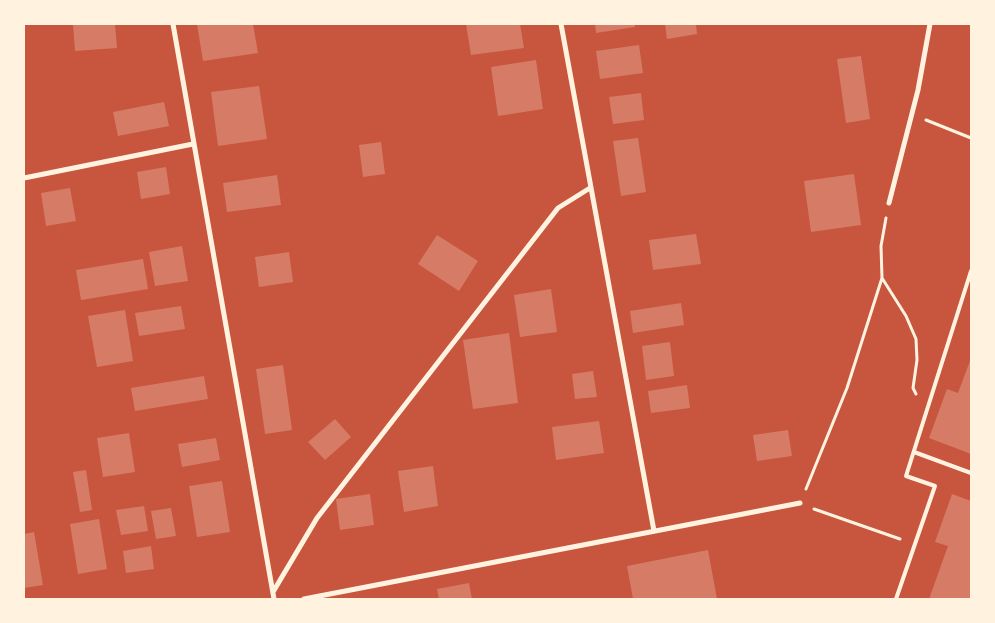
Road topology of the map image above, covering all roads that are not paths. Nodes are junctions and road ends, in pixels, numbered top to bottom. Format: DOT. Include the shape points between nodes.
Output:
graph roads {
  1 [pos="173,24"];
  2 [pos="561,24"];
  3 [pos="930,24"];
  4 [pos="193,144"];
  5 [pos="24,178"];
  6 [pos="590,188"];
  7 [pos="889,203"];
  8 [pos="971,271"];
  9 [pos="914,452"];
  10 [pos="971,473"];
  11 [pos="800,503"];
  12 [pos="654,531"];
  13 [pos="273,592"];
  14 [pos="274,599"];
  15 [pos="304,599"];
  16 [pos="896,599"];
  1 -- 4 [label="street"];
  2 -- 6 [label="street"];
  3 -- 7 [label="street" via="912,115"];
  4 -- 5 [label="street"];
  4 -- 13 [label="street"];
  6 -- 12 [label="street"];
  6 -- 13 [label="street" via="558,208 317,518"];
  8 -- 9 [label="lane"];
  9 -- 10 [label="lane"];
  9 -- 16 [label="lane" via="906,476 935,486"];
  11 -- 12 [label="street"];
  12 -- 15 [label="street"];
  13 -- 14 [label="street"];
}
